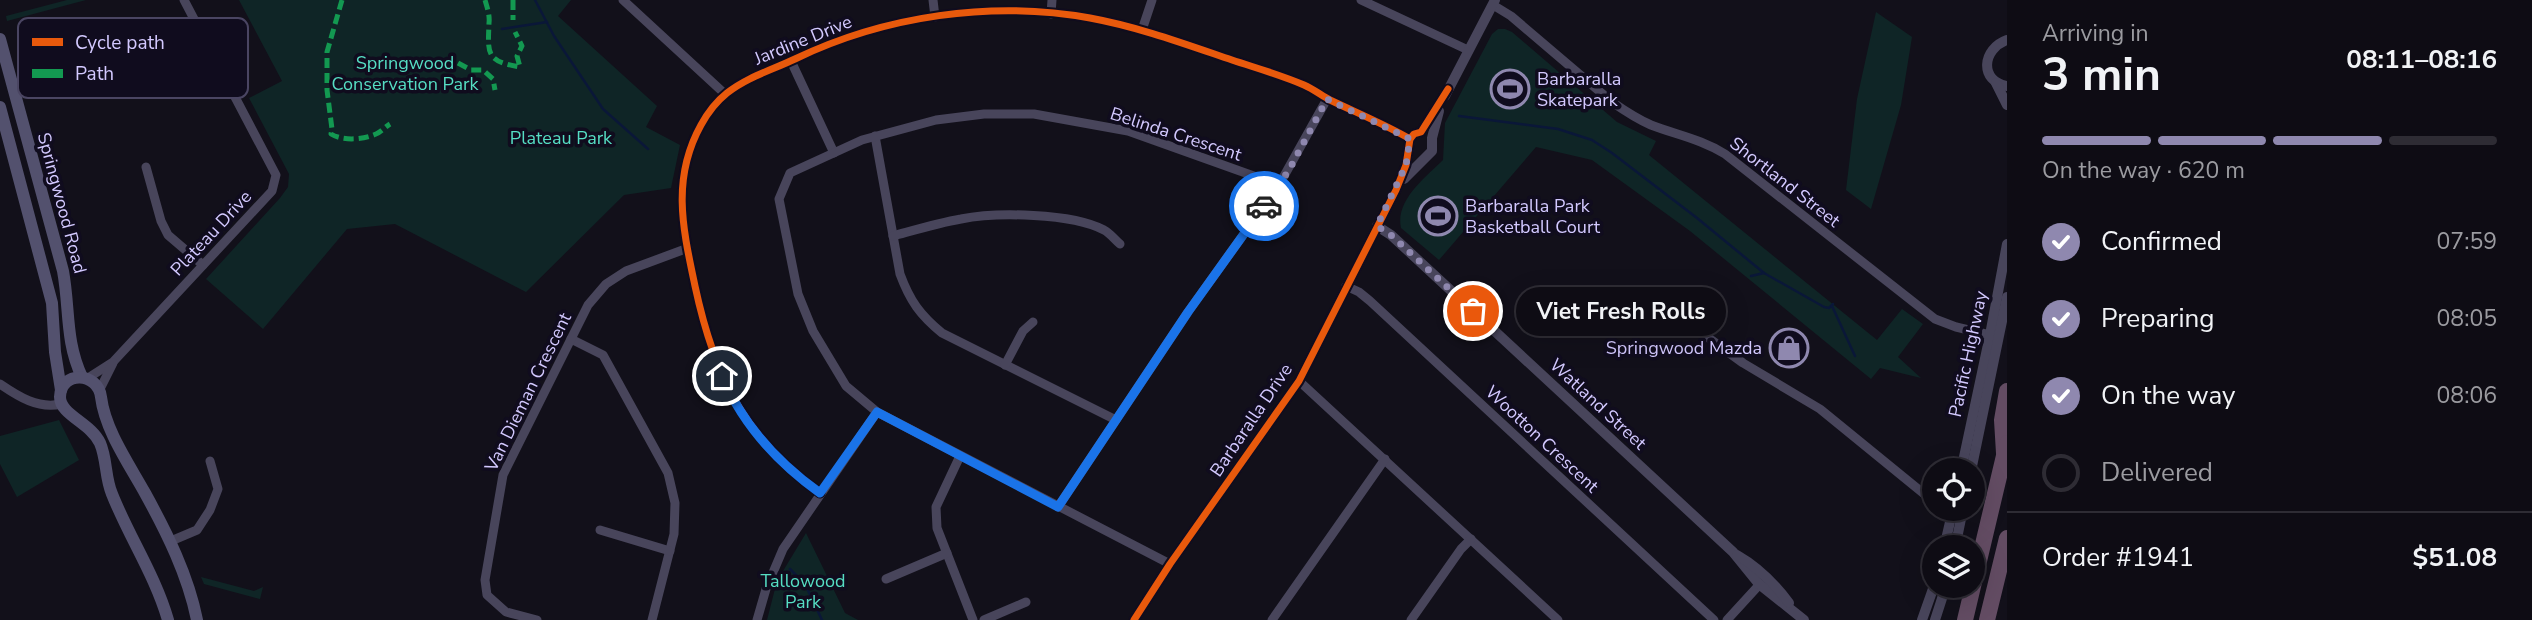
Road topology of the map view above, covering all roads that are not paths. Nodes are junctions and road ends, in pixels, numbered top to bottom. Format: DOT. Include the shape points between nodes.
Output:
graph roads {
  1 [pos="184,0"];
  2 [pos="623,0"];
  3 [pos="933,0"];
  4 [pos="1052,0"];
  5 [pos="1152,0"];
  6 [pos="1361,0"];
  7 [pos="1494,2"];
  8 [pos="1377,3"];
  9 [pos="1051,14"];
  10 [pos="935,17"];
  11 [pos="193,18"];
  12 [pos="1142,30"];
  13 [pos="0,39"];
  14 [pos="2006,40"];
  15 [pos="1468,50"];
  16 [pos="790,61"];
  17 [pos="2002,84"];
  18 [pos="1448,89"];
  19 [pos="725,94"];
  20 [pos="236,98"];
  21 [pos="1327,99"];
  22 [pos="2007,105"];
  23 [pos="0,107"];
  24 [pos="1421,132"];
  25 [pos="875,136"];
  26 [pos="1432,138"];
  27 [pos="1409,144"];
  28 [pos="834,153"];
  29 [pos="1426,157"];
  30 [pos="146,167"];
  31 [pos="1279,185"];
  32 [pos="1396,190"];
  33 [pos="1377,226"];
  34 [pos="893,236"];
  35 [pos="1120,244"];
  36 [pos="2007,244"];
  37 [pos="688,248"];
  38 [pos="203,265"];
  39 [pos="1346,286"];
  40 [pos="2007,297"];
  41 [pos="1032,322"];
  42 [pos="1699,331"];
  43 [pos="1990,335"];
  44 [pos="571,338"];
  45 [pos="113,362"];
  46 [pos="1005,365"];
  47 [pos="85,377"];
  48 [pos="1299,381"];
  49 [pos="0,384"];
  50 [pos="61,390"];
  51 [pos="2007,391"];
  52 [pos="101,395"];
  53 [pos="61,404"];
  54 [pos="877,412"];
  55 [pos="75,417"];
  56 [pos="1116,420"];
  57 [pos="2006,448"];
  58 [pos="960,456"];
  59 [pos="1964,458"];
  60 [pos="1974,458"];
  61 [pos="1385,459"];
  62 [pos="209,461"];
  63 [pos="1922,492"];
  64 [pos="820,493"];
  65 [pos="1058,507"];
  66 [pos="600,530"];
  67 [pos="1471,538"];
  68 [pos="2007,538"];
  69 [pos="171,541"];
  70 [pos="670,551"];
  71 [pos="1733,552"];
  72 [pos="947,553"];
  73 [pos="1170,564"];
  74 [pos="886,579"];
  75 [pos="1760,584"];
  76 [pos="1930,598"];
  77 [pos="1942,598"];
  78 [pos="1026,602"];
  79 [pos="1800,617"];
  80 [pos="1555,619"];
  81 [pos="168,620"];
  82 [pos="197,620"];
  83 [pos="537,620"];
  84 [pos="652,620"];
  85 [pos="757,620"];
  86 [pos="973,620"];
  87 [pos="984,620"];
  88 [pos="1134,620"];
  89 [pos="1272,620"];
  90 [pos="1411,620"];
  91 [pos="1714,620"];
  92 [pos="1727,620"];
  93 [pos="1922,620"];
  94 [pos="1936,620"];
  95 [pos="1965,620"];
  96 [pos="1987,620"];
  1 -- 11 [label="street, Plateau Drive"];
  2 -- 19 [label="street"];
  3 -- 10 [label="street"];
  4 -- 9 [label="street"];
  5 -- 12 [label="street"];
  6 -- 8 [label="street"];
  7 -- 15 [label="street, Barbaralla Drive"];
  7 -- 43 [label="street, Shortland Street" via="1628,113 1725,154 1935,319"];
  8 -- 15 [label="street"];
  9 -- 10 [label="street, Jardine Drive" via="1014,11"];
  9 -- 12 [label="street, Jardine Drive"];
  10 -- 16 [label="street, Jardine Drive" via="837,40"];
  12 -- 21 [label="street, Jardine Drive" via="1305,86"];
  13 -- 47 [label="main road, Springwood Road" via="63,271 70,344"];
  14 -- 17 [label="street" via="1996,45 1987,61 1988,72"];
  15 -- 18 [label="street, Barbaralla Drive"];
  16 -- 19 [label="street, Jardine Drive"];
  16 -- 28 [label="street"];
  17 -- 22 [label="street"];
  18 -- 24 [label="street, Barbaralla Drive"];
  18 -- 26 [label="street, Barbaralla Drive"];
  19 -- 37 [label="street, Jardine Drive" via="705,118 686,158 681,192"];
  20 -- 38 [label="street, Plateau Drive" via="276,175 271,191"];
  21 -- 27 [label="street, Jardine Drive"];
  21 -- 31 [label="street"];
  23 -- 50 [label="main road, Springwood Road" via="52,303"];
  24 -- 26 [label="street"];
  24 -- 27 [label="street, Barbaralla Drive" via="1414,134"];
  25 -- 28 [label="street, Belinda Crescent"];
  25 -- 31 [label="street, Belinda Crescent" via="936,120 1034,114 1128,131"];
  25 -- 34 [label="street"];
  26 -- 29 [label="street, Barbaralla Drive" via="1432,151"];
  27 -- 29 [label="street" via="1418,157"];
  27 -- 32 [label="street, Barbaralla Drive"];
  28 -- 54 [label="street, Belinda Crescent" via="790,173 779,199 798,294 813,331 846,386"];
  29 -- 32 [label="street, Barbaralla Drive"];
  30 -- 38 [label="street" via="168,235"];
  31 -- 56 [label="street"];
  32 -- 33 [label="street, Barbaralla Drive"];
  33 -- 39 [label="street, Barbaralla Drive"];
  33 -- 71 [label="street, Watland Street"];
  34 -- 35 [label="street" via="962,218 1009,215 1078,222 1105,230"];
  34 -- 46 [label="street" via="900,274 921,316 942,333"];
  36 -- 43 [label="street, Pacific Highway"];
  37 -- 44 [label="street, Van Dieman Crescent" via="626,271 606,284 588,305"];
  37 -- 64 [label="street, Jardine Drive" via="706,334 727,389 783,463"];
  38 -- 45 [label="street, Plateau Drive"];
  39 -- 48 [label="street, Barbaralla Drive"];
  39 -- 91 [label="street, Wootton Crescent" via="1370,301"];
  40 -- 60 [label="street, Pacific Highway"];
  41 -- 46 [label="street"];
  42 -- 63 [label="street" via="1742,363 1820,409"];
  43 -- 59 [label="street, Pacific Highway"];
  44 -- 70 [label="street" via="603,355 668,473 675,503"];
  44 -- 83 [label="street, Van Dieman Crescent" via="503,475 485,580 487,595 506,612"];
  45 -- 47 [label="street, Plateau Drive"];
  45 -- 52 [label="street, Plateau Drive"];
  46 -- 56 [label="street"];
  47 -- 50 [label="main road" via="69,380"];
  47 -- 52 [label="main road"];
  48 -- 61 [label="street"];
  48 -- 73 [label="street, Barbaralla Drive"];
  49 -- 53 [label="street" via="35,403"];
  50 -- 53 [label="main road"];
  51 -- 57 [label="highway" via="2002,419"];
  52 -- 55 [label="main road" via="99,407 89,416"];
  52 -- 69 [label="main road" via="104,413 125,457"];
  53 -- 55 [label="main road"];
  54 -- 58 [label="street, Belinda Crescent"];
  54 -- 64 [label="street"];
  55 -- 81 [label="main road" via="100,441 113,498"];
  56 -- 65 [label="street"];
  57 -- 95 [label="highway"];
  58 -- 65 [label="street, Belinda Crescent"];
  58 -- 72 [label="street" via="936,508 937,528"];
  61 -- 67 [label="street"];
  61 -- 89 [label="street"];
  62 -- 69 [label="street" via="218,489 211,510 197,530"];
  64 -- 85 [label="street" via="783,549"];
  65 -- 73 [label="street, Belinda Crescent"];
  66 -- 70 [label="street"];
  67 -- 80 [label="street"];
  67 -- 90 [label="street"];
  68 -- 96 [label="highway"];
  69 -- 82 [label="main road"];
  70 -- 84 [label="street"];
  71 -- 75 [label="street, Watland Street"];
  71 -- 79 [label="street, Watland Street" via="1778,588"];
  72 -- 74 [label="street"];
  72 -- 86 [label="street"];
  73 -- 88 [label="street, Barbaralla Drive"];
  75 -- 79 [label="street, Watland Street"];
  75 -- 92 [label="street"];
  76 -- 93 [label="street"];
  77 -- 94 [label="street"];
  78 -- 87 [label="street"];
}
